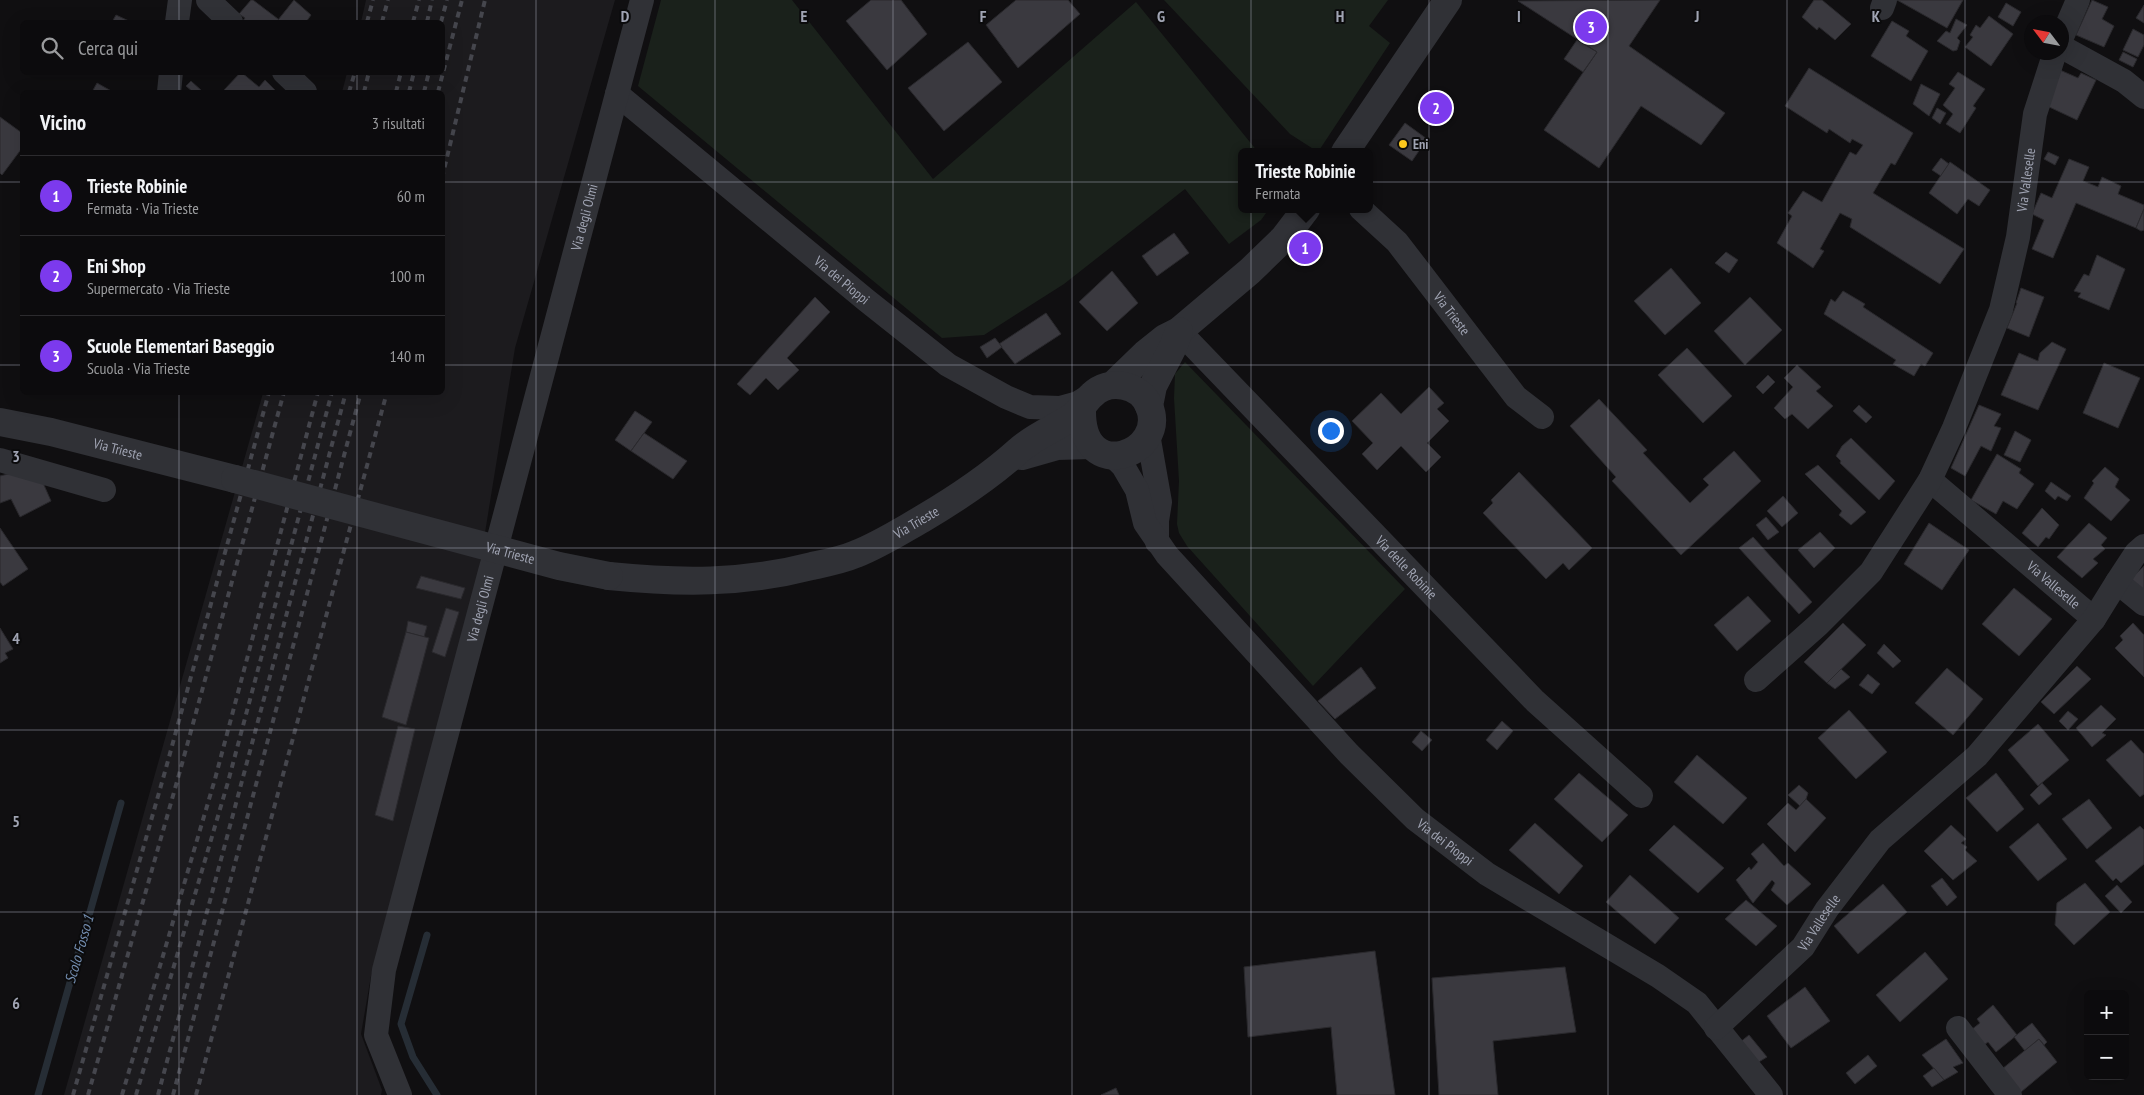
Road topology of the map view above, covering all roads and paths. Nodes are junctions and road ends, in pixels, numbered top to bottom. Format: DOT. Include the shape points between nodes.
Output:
graph roads {
  1 [pos="180,0"];
  2 [pos="208,0"];
  3 [pos="642,0"];
  4 [pos="1448,0"];
  5 [pos="2078,0"];
  6 [pos="177,20"];
  7 [pos="229,20"];
  8 [pos="2069,21"];
  9 [pos="2069,51"];
  10 [pos="2053,60"];
  11 [pos="171,75"];
  12 [pos="287,75"];
  13 [pos="169,90"];
  14 [pos="303,90"];
  15 [pos="617,94"];
  16 [pos="2144,97"];
  17 [pos="1348,148"];
  18 [pos="1303,213"];
  19 [pos="1365,213"];
  20 [pos="1179,331"];
  21 [pos="1096,396"];
  22 [pos="1149,406"];
  23 [pos="1542,418"];
  24 [pos="0,422"];
  25 [pos="1148,434"];
  26 [pos="1102,450"];
  27 [pos="1019,454"];
  28 [pos="0,460"];
  29 [pos="1930,480"];
  30 [pos="104,490"];
  31 [pos="1157,542"];
  32 [pos="2144,546"];
  33 [pos="2116,582"];
  34 [pos="2144,604"];
  35 [pos="2094,619"];
  36 [pos="1756,680"];
  37 [pos="1642,796"];
  38 [pos="1716,1028"];
  39 [pos="1958,1028"];
  40 [pos="400,1095"];
  41 [pos="1771,1095"];
  42 [pos="2010,1095"];
  1 -- 6 [label="street"];
  2 -- 7 [label="street"];
  3 -- 15 [label="street, Via degli Olmi"];
  4 -- 17 [label="street"];
  5 -- 8 [label="street"];
  9 -- 16 [label="street" via="2124,81"];
  10 -- 29 [label="street, Via Valleselle" via="2035,114 2018,237 2002,310"];
  11 -- 13 [label="street"];
  12 -- 14 [label="street"];
  15 -- 21 [label="street, Via dei Pioppi" via="948,365 1030,407 1060,408"];
  15 -- 40 [label="street, Via degli Olmi" via="384,970 376,1035"];
  18 -- 20 [label="street, Via Trieste" via="1284,238 1250,271"];
  19 -- 23 [label="street, Via Trieste" via="1397,242 1516,397"];
  20 -- 21 [label="street, Via Trieste" via="1165,338"];
  20 -- 22 [label="street, Via Trieste" via="1153,386"];
  20 -- 37 [label="street, Via delle Robinie" via="1535,702"];
  21 -- 22 [label="street" via="1124,386 1135,390"];
  21 -- 26 [label="street" via="1082,429"];
  21 -- 27 [label="street, Via Trieste"];
  22 -- 25 [label="street, Via Trieste" via="1152,417"];
  24 -- 27 [label="street, Via Trieste, bridge" via="51,432 550,564 609,576 666,581 722,581 789,572 862,551 949,503"];
  25 -- 26 [label="street, Via Trieste" via="1139,447 1129,453"];
  25 -- 31 [label="street" via="1160,502"];
  26 -- 27 [label="street, Via Trieste" via="1057,446"];
  26 -- 31 [label="street, Via dei Pioppi" via="1123,466 1137,490 1144,524"];
  28 -- 30 [label="street"];
  29 -- 35 [label="street, Via Valleselle"];
  29 -- 36 [label="street" via="1871,572"];
  31 -- 38 [label="street, Via dei Pioppi" via="1349,754 1414,819 1487,874 1658,976 1697,1003"];
  32 -- 33 [label="street"];
  33 -- 34 [label="street"];
  33 -- 35 [label="street"];
  35 -- 38 [label="street, Via Valleselle" via="1977,756 1880,840 1803,947"];
  38 -- 41 [label="street, Via dei Pioppi"];
  39 -- 42 [label="street"];
}
